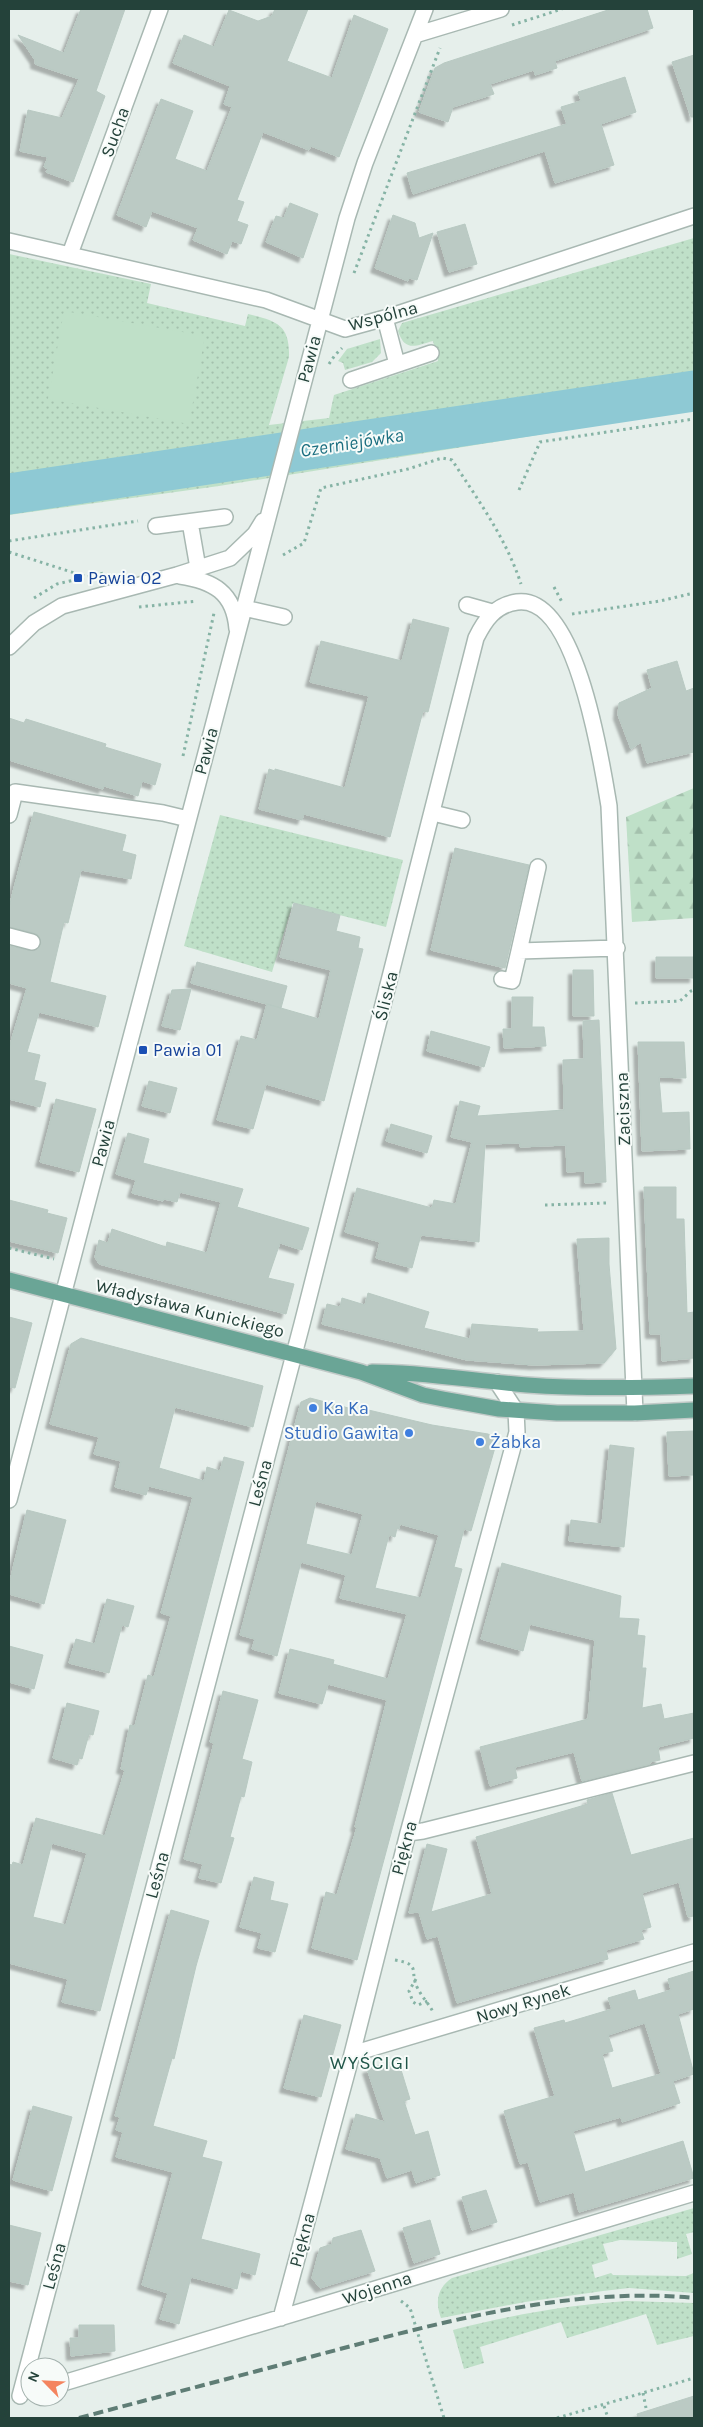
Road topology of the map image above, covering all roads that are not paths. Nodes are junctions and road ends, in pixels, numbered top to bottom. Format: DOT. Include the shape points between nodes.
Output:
graph roads {
  1 [pos="160,9"];
  2 [pos="425,9"];
  3 [pos="501,9"];
  4 [pos="415,35"];
  5 [pos="694,216"];
  6 [pos="9,241"];
  7 [pos="70,254"];
  8 [pos="384,318"];
  9 [pos="319,320"];
  10 [pos="430,353"];
  11 [pos="397,364"];
  12 [pos="351,380"];
  13 [pos="270,508"];
  14 [pos="225,517"];
  15 [pos="190,522"];
  16 [pos="152,523"];
  17 [pos="198,568"];
  18 [pos="177,575"];
  19 [pos="467,605"];
  20 [pos="244,608"];
  21 [pos="492,612"];
  22 [pos="284,617"];
  23 [pos="237,635"];
  24 [pos="9,647"];
  25 [pos="433,813"];
  26 [pos="9,815"];
  27 [pos="188,819"];
  28 [pos="462,820"];
  29 [pos="538,867"];
  30 [pos="9,936"];
  31 [pos="32,942"];
  32 [pos="617,948"];
  33 [pos="519,951"];
  34 [pos="502,979"];
  35 [pos="9,1280"];
  36 [pos="63,1295"];
  37 [pos="295,1354"];
  38 [pos="362,1372"];
  39 [pos="497,1382"];
  40 [pos="694,1386"];
  41 [pos="633,1389"];
  42 [pos="694,1410"];
  43 [pos="516,1411"];
  44 [pos="635,1413"];
  45 [pos="9,1500"];
  46 [pos="694,1763"];
  47 [pos="408,1833"];
  48 [pos="694,1952"];
  49 [pos="352,2054"];
  50 [pos="694,2193"];
  51 [pos="281,2318"];
  52 [pos="30,2357"];
  53 [pos="70,2381"];
  1 -- 7 [label="street, Sucha"];
  2 -- 4 [label="street, Pawia"];
  3 -- 4 [label="street"];
  4 -- 9 [label="street, Pawia" via="353,200"];
  5 -- 8 [label="street, Wspólna"];
  6 -- 7 [label="street, Wspólna"];
  7 -- 9 [label="street, Wspólna" via="266,300"];
  8 -- 9 [label="street, Wspólna" via="345,328"];
  8 -- 11 [label="street"];
  9 -- 13 [label="street, Pawia"];
  10 -- 11 [label="street"];
  11 -- 12 [label="street"];
  13 -- 17 [label="street" via="255,534 230,558"];
  13 -- 20 [label="street, Pawia"];
  14 -- 15 [label="street"];
  15 -- 16 [label="street"];
  15 -- 17 [label="street"];
  17 -- 18 [label="street"];
  18 -- 23 [label="street" via="200,579 222,592 232,606"];
  18 -- 24 [label="street" via="62,606 34,623"];
  19 -- 21 [label="street"];
  20 -- 22 [label="street"];
  20 -- 23 [label="street, Pawia"];
  21 -- 25 [label="street, Śliska" via="476,638"];
  21 -- 32 [label="street, Zaciszna" via="519,601 545,612 556,626 581,676 598,739 609,806"];
  23 -- 27 [label="street, Pawia"];
  25 -- 28 [label="street"];
  25 -- 37 [label="street, Śliska"];
  26 -- 27 [label="street" via="15,792"];
  27 -- 36 [label="street, Pawia"];
  29 -- 33 [label="street"];
  30 -- 31 [label="street"];
  32 -- 33 [label="street"];
  32 -- 41 [label="street, Zaciszna"];
  33 -- 34 [label="street" via="512,981"];
  35 -- 36 [label="main road, Władysława Kunickiego"];
  36 -- 37 [label="main road, Władysława Kunickiego"];
  36 -- 45 [label="street, Pawia"];
  37 -- 38 [label="main road, Władysława Kunickiego"];
  37 -- 52 [label="street, Leśna"];
  38 -- 39 [label="main road, Władysława Kunickiego" via="407,1372"];
  38 -- 43 [label="main road, Władysława Kunickiego" via="423,1395"];
  39 -- 41 [label="main road, Władysława Kunickiego"];
  39 -- 43 [label="street"];
  40 -- 41 [label="main road, Władysława Kunickiego"];
  41 -- 44 [label="street, Zaciszna"];
  42 -- 44 [label="main road, Władysława Kunickiego"];
  43 -- 44 [label="main road, Władysława Kunickiego"];
  43 -- 47 [label="street, Piękna" via="517,1432"];
  46 -- 47 [label="street"];
  47 -- 49 [label="street, Piękna"];
  48 -- 49 [label="street, Nowy Rynek"];
  49 -- 51 [label="street, Piękna"];
  50 -- 51 [label="street, Wojenna"];
  51 -- 53 [label="street, Wojenna"];
}
